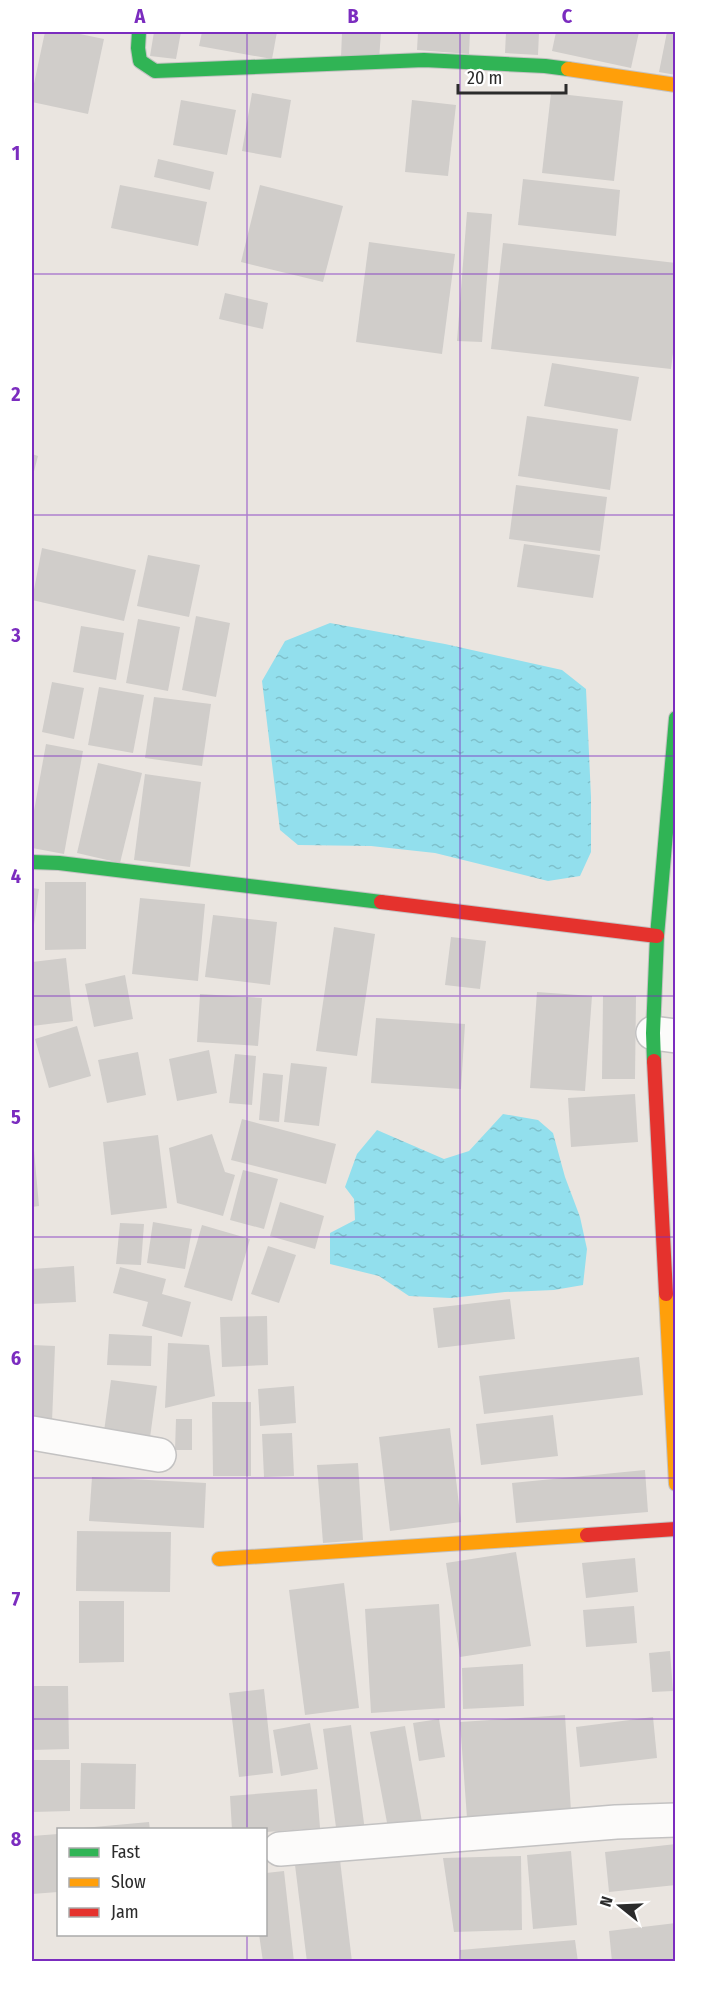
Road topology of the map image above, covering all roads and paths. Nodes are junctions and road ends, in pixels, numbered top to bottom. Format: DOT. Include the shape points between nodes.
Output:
graph roads {
  1 [pos="138,32"];
  2 [pos="675,85"];
  3 [pos="675,718"];
  4 [pos="32,862"];
  5 [pos="657,936"];
  6 [pos="664,1035"];
  7 [pos="32,1433"];
  8 [pos="159,1455"];
  9 [pos="675,1482"];
  10 [pos="675,1529"];
  11 [pos="219,1559"];
  12 [pos="675,1820"];
  13 [pos="280,1849"];
  1 -- 2 [label="street" via="140,61 155,71 424,60 545,66"];
  3 -- 5 [label="street"];
  4 -- 5 [label="street"];
  5 -- 6 [label="street"];
  6 -- 9 [label="street"];
  7 -- 8 [label="street"];
  10 -- 11 [label="street"];
  12 -- 13 [label="street"];
}
